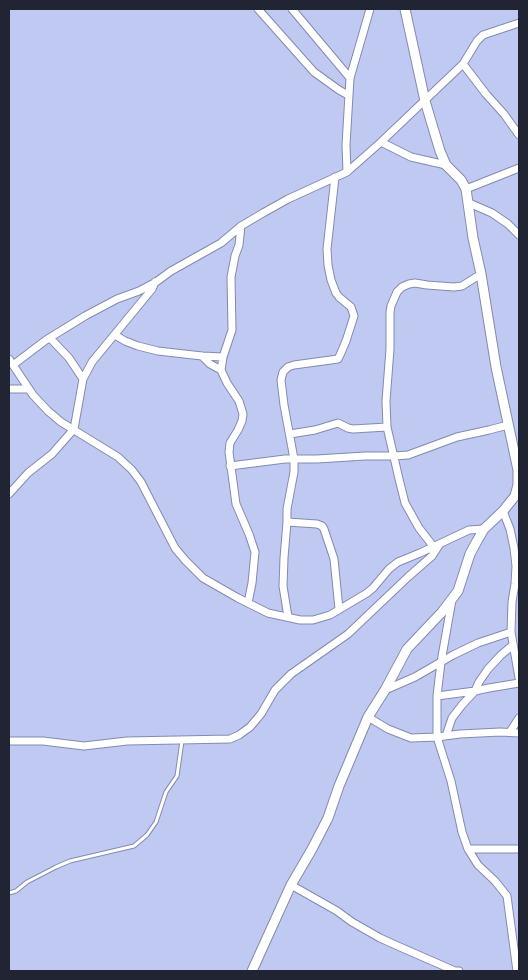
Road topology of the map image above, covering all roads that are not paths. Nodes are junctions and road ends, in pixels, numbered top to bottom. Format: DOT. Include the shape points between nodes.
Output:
graph roads {
  1 [pos="258,9"];
  2 [pos="292,9"];
  3 [pos="370,9"];
  4 [pos="405,9"];
  5 [pos="519,22"];
  6 [pos="463,64"];
  7 [pos="350,78"];
  8 [pos="348,95"];
  9 [pos="425,101"];
  10 [pos="519,135"];
  11 [pos="381,142"];
  12 [pos="446,166"];
  13 [pos="519,168"];
  14 [pos="347,172"];
  15 [pos="335,177"];
  16 [pos="466,189"];
  17 [pos="469,203"];
  18 [pos="241,226"];
  19 [pos="519,235"];
  20 [pos="481,274"];
  21 [pos="156,282"];
  22 [pos="116,334"];
  23 [pos="50,338"];
  24 [pos="202,356"];
  25 [pos="223,357"];
  26 [pos="11,362"];
  27 [pos="221,370"];
  28 [pos="83,379"];
  29 [pos="9,388"];
  30 [pos="28,389"];
  31 [pos="508,424"];
  32 [pos="387,426"];
  33 [pos="74,429"];
  34 [pos="290,434"];
  35 [pos="394,456"];
  36 [pos="294,459"];
  37 [pos="230,466"];
  38 [pos="9,494"];
  39 [pos="517,494"];
  40 [pos="503,511"];
  41 [pos="287,522"];
  42 [pos="484,529"];
  43 [pos="437,545"];
  44 [pos="452,600"];
  45 [pos="248,603"];
  46 [pos="339,609"];
  47 [pos="288,617"];
  48 [pos="511,632"];
  49 [pos="513,646"];
  50 [pos="441,662"];
  51 [pos="519,678"];
  52 [pos="519,683"];
  53 [pos="385,690"];
  54 [pos="475,691"];
  55 [pos="438,696"];
  56 [pos="368,718"];
  57 [pos="519,718"];
  58 [pos="510,732"];
  59 [pos="519,733"];
  60 [pos="446,736"];
  61 [pos="437,737"];
  62 [pos="182,740"];
  63 [pos="9,741"];
  64 [pos="519,848"];
  65 [pos="468,849"];
  66 [pos="291,885"];
  67 [pos="9,894"];
  68 [pos="252,971"];
  69 [pos="459,971"];
  70 [pos="517,971"];
  1 -- 8 [label="street" via="314,72"];
  2 -- 7 [label="street"];
  3 -- 7 [label="street"];
  4 -- 9 [label="street"];
  5 -- 6 [label="street" via="483,35"];
  6 -- 9 [label="street"];
  6 -- 10 [label="street"];
  7 -- 8 [label="street"];
  8 -- 14 [label="street"];
  9 -- 11 [label="street"];
  9 -- 12 [label="street"];
  11 -- 12 [label="street" via="411,157"];
  11 -- 14 [label="street"];
  12 -- 16 [label="street"];
  13 -- 16 [label="street"];
  14 -- 15 [label="street"];
  15 -- 18 [label="street"];
  15 -- 34 [label="street" via="328,265 334,290 351,307 353,319 338,359 294,365 283,372 281,380"];
  16 -- 17 [label="street"];
  17 -- 19 [label="street" via="492,212"];
  17 -- 20 [label="street"];
  18 -- 21 [label="street"];
  18 -- 25 [label="street" via="231,277 232,330"];
  20 -- 31 [label="street"];
  20 -- 32 [label="street" via="454,288 412,283 397,292 390,312"];
  21 -- 22 [label="street"];
  21 -- 23 [label="street" via="85,316"];
  22 -- 24 [label="street" via="138,346"];
  22 -- 28 [label="street" via="92,362"];
  23 -- 26 [label="street"];
  23 -- 28 [label="street"];
  24 -- 25 [label="street"];
  24 -- 27 [label="street"];
  25 -- 27 [label="street"];
  26 -- 30 [label="street"];
  27 -- 37 [label="street" via="243,414 230,443"];
  28 -- 33 [label="street"];
  29 -- 30 [label="street"];
  30 -- 33 [label="street" via="48,411"];
  31 -- 35 [label="street" via="457,437 408,455"];
  31 -- 39 [label="street" via="518,470"];
  32 -- 34 [label="street" via="353,429 338,423"];
  32 -- 35 [label="street"];
  33 -- 38 [label="street"];
  33 -- 45 [label="street" via="118,457 132,470 175,548 185,560 203,578"];
  34 -- 36 [label="street"];
  35 -- 36 [label="street"];
  35 -- 43 [label="street" via="406,503 419,528"];
  36 -- 37 [label="street"];
  36 -- 41 [label="street"];
  37 -- 45 [label="street" via="236,504 255,552"];
  39 -- 40 [label="street"];
  40 -- 42 [label="street"];
  40 -- 48 [label="street" via="516,566"];
  41 -- 46 [label="street" via="319,524 324,529 334,559"];
  41 -- 47 [label="street" via="283,586"];
  42 -- 43 [label="street" via="469,530"];
  42 -- 44 [label="street"];
  43 -- 46 [label="street" via="394,564 367,593"];
  43 -- 62 [label="street" via="432,556 348,634 291,674 275,690 250,727 239,736"];
  44 -- 50 [label="street"];
  44 -- 53 [label="street" via="407,649"];
  45 -- 47 [label="street" via="268,613"];
  46 -- 47 [label="street" via="313,620"];
  48 -- 49 [label="street"];
  48 -- 50 [label="street" via="478,643"];
  49 -- 51 [label="street"];
  49 -- 54 [label="street" via="488,669"];
  50 -- 53 [label="street"];
  50 -- 55 [label="street"];
  52 -- 54 [label="street"];
  53 -- 56 [label="street"];
  54 -- 55 [label="street"];
  54 -- 60 [label="street" via="452,718"];
  55 -- 61 [label="street"];
  56 -- 61 [label="street" via="411,738"];
  56 -- 66 [label="street" via="328,818"];
  57 -- 58 [label="street"];
  58 -- 59 [label="street"];
  58 -- 60 [label="street"];
  60 -- 61 [label="street"];
  61 -- 65 [label="street"];
  62 -- 63 [label="street" via="84,746"];
  62 -- 67 [label="lane" via="177,776 166,792 156,822 147,835 134,846 56,867"];
  64 -- 65 [label="street"];
  65 -- 70 [label="street" via="478,865 507,896"];
  66 -- 68 [label="street"];
  66 -- 69 [label="street" via="380,938"];
}
